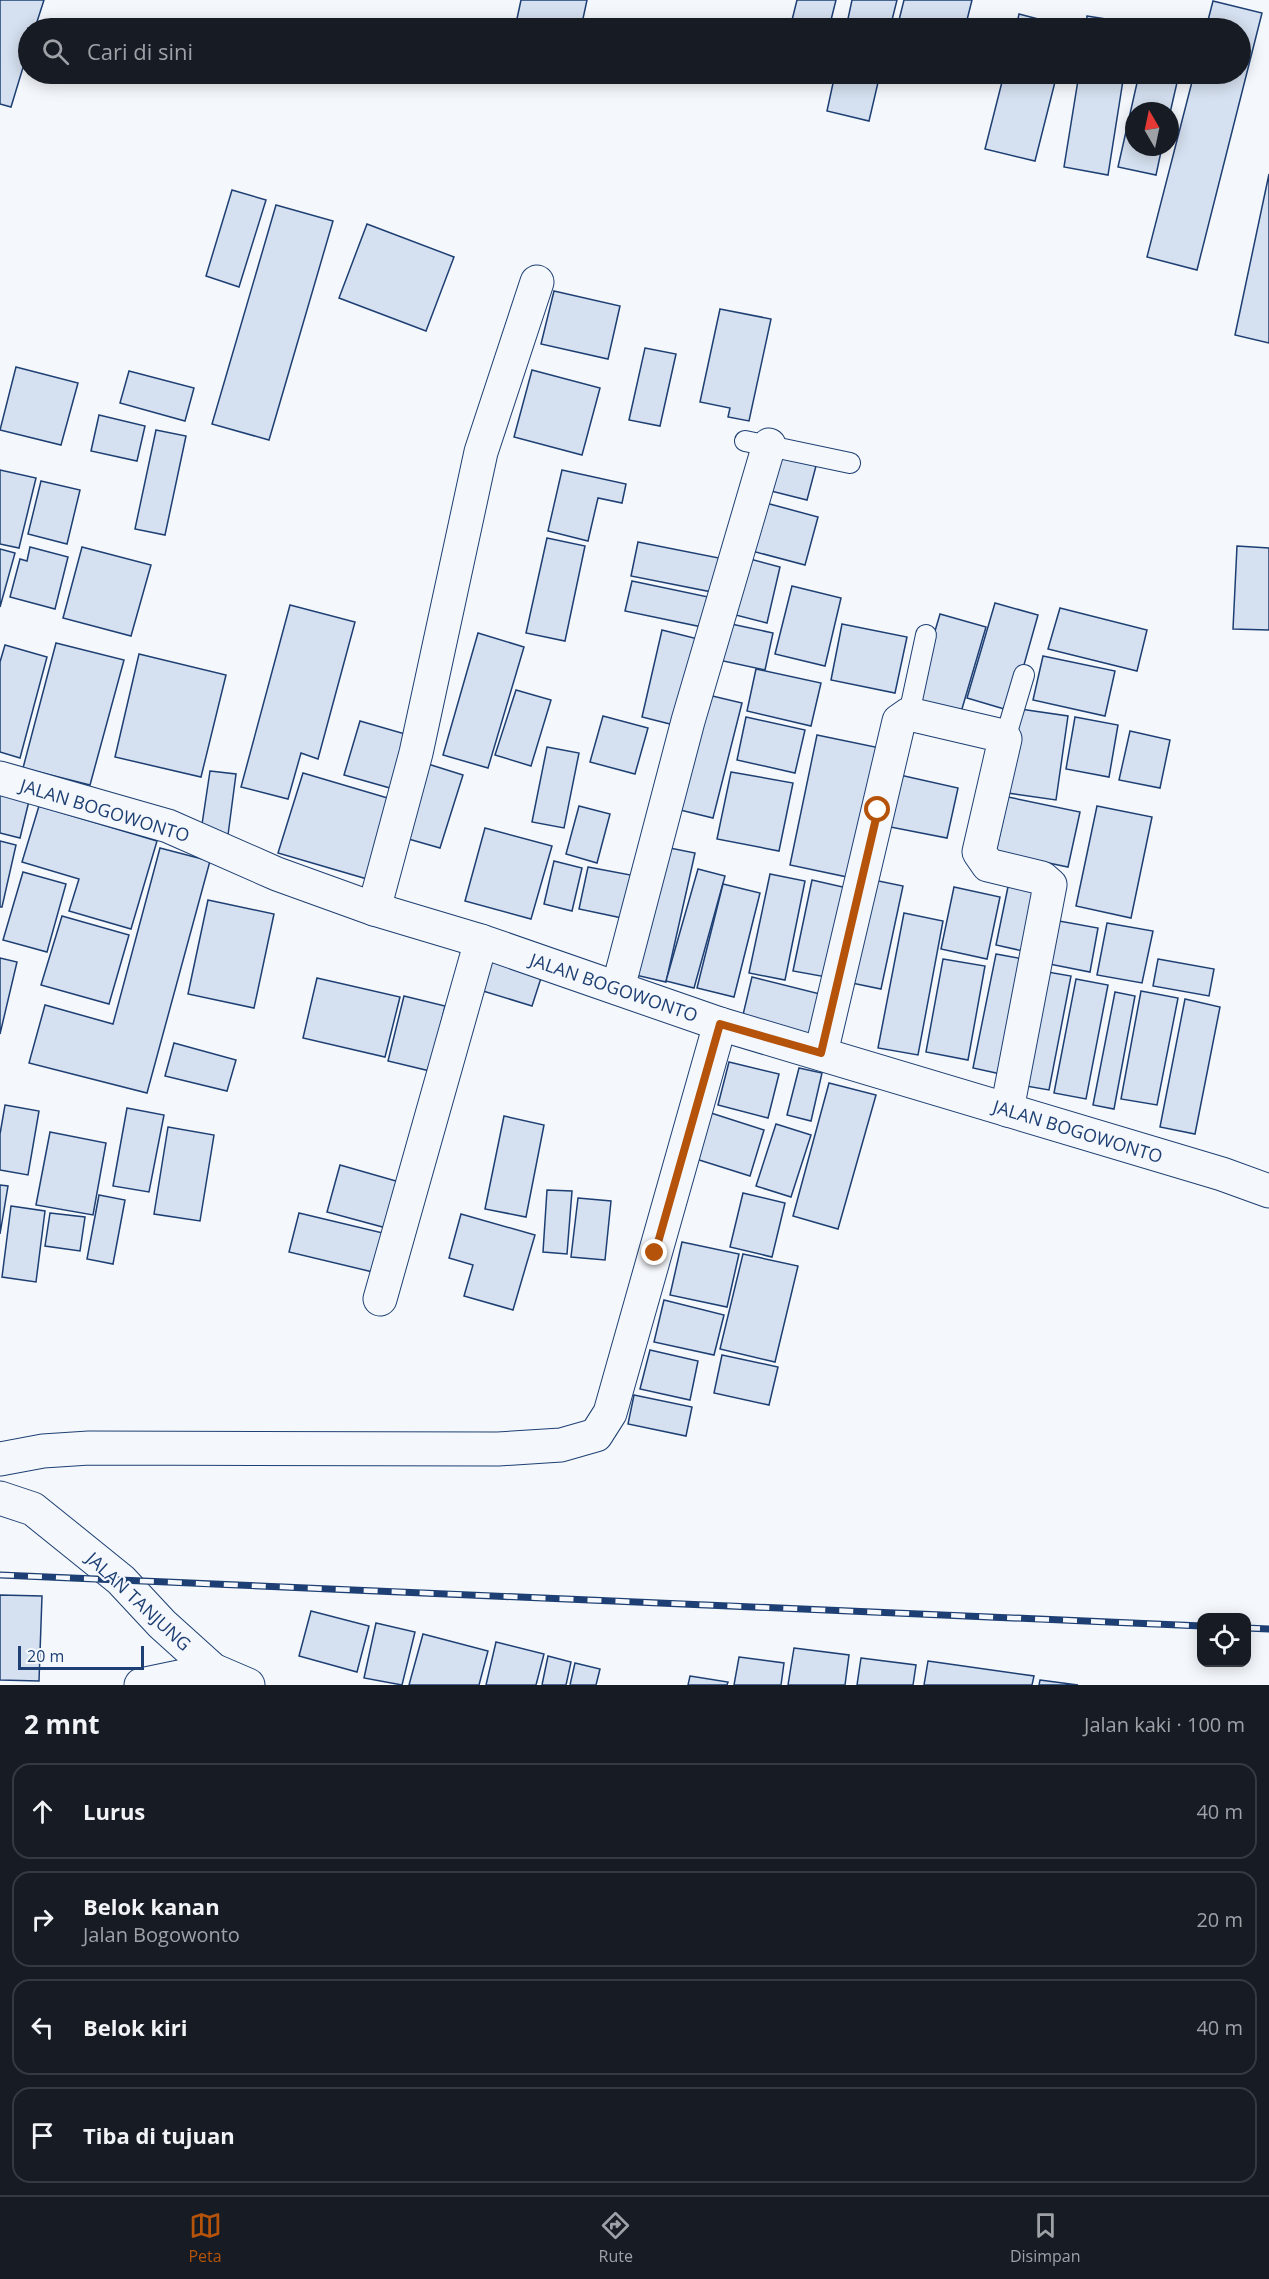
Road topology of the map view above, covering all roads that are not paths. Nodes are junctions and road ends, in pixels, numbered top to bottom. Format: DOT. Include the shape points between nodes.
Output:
graph roads {
  1 [pos="537,282"];
  2 [pos="757,443"];
  3 [pos="850,463"];
  4 [pos="926,635"];
  5 [pos="1024,675"];
  6 [pos="909,714"];
  7 [pos="1005,739"];
  8 [pos="0,778"];
  9 [pos="374,909"];
  10 [pos="480,941"];
  11 [pos="618,988"];
  12 [pos="720,1024"];
  13 [pos="821,1053"];
  14 [pos="1007,1110"];
  15 [pos="1269,1191"];
  16 [pos="380,1299"];
  17 [pos="0,1459"];
  18 [pos="0,1498"];
  19 [pos="213,1670"];
  20 [pos="141,1685"];
  21 [pos="248,1685"];
  1 -- 9 [label="street" via="482,452 416,753"];
  2 -- 3 [label="lane"];
  2 -- 11 [label="street"];
  4 -- 6 [label="lane"];
  5 -- 7 [label="lane"];
  6 -- 7 [label="street"];
  6 -- 13 [label="street" via="899,721"];
  7 -- 14 [label="street" via="980,852 988,865 1042,878 1050,885"];
  8 -- 9 [label="street, JALAN BOGOWONTO" via="168,826 277,874"];
  9 -- 10 [label="street, JALAN BOGOWONTO"];
  10 -- 11 [label="street, JALAN BOGOWONTO"];
  10 -- 16 [label="street"];
  11 -- 12 [label="street, JALAN BOGOWONTO"];
  12 -- 13 [label="street, JALAN BOGOWONTO"];
  12 -- 17 [label="street" via="610,1413 596,1435 561,1445 498,1449 89,1448"];
  13 -- 14 [label="street, JALAN BOGOWONTO"];
  14 -- 15 [label="street, JALAN BOGOWONTO"];
  18 -- 19 [label="street, JALAN TANJUNG" via="33,1509 112,1573"];
  19 -- 20 [label="street"];
  19 -- 21 [label="street, JALAN TANJUNG"];
}
